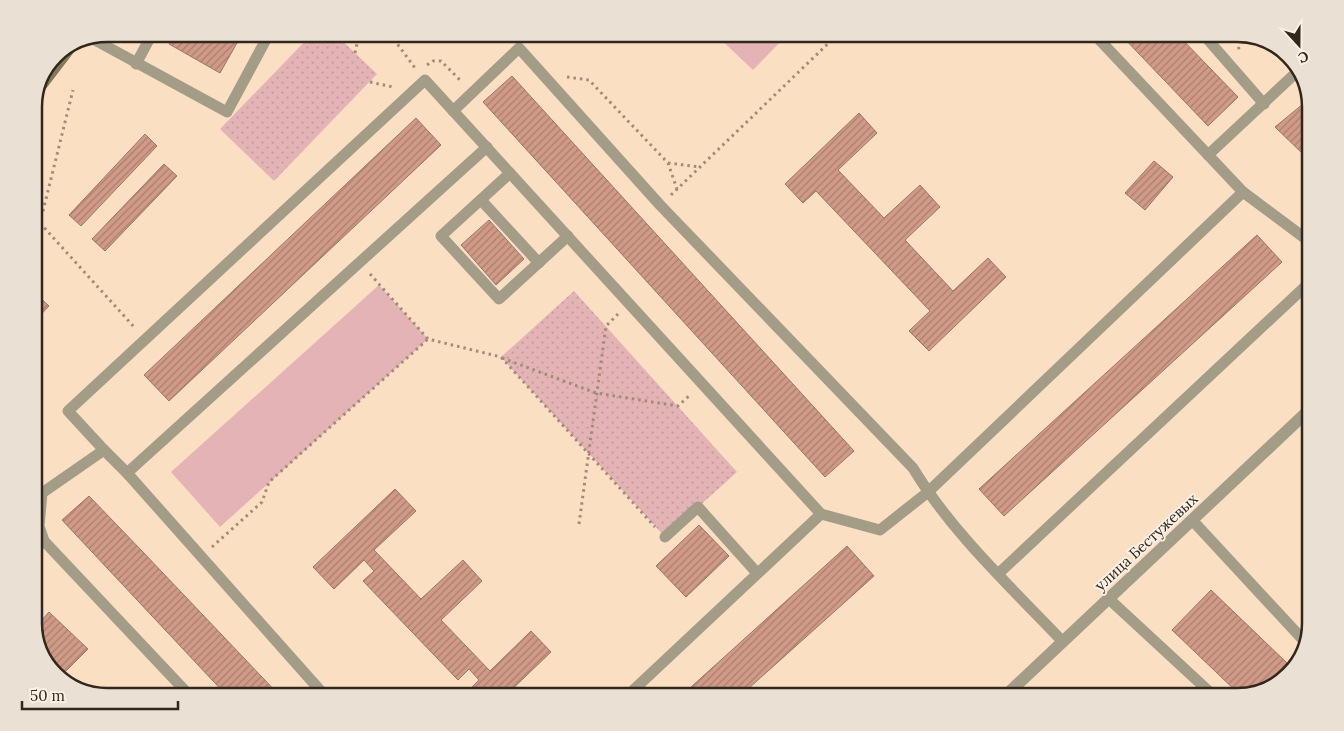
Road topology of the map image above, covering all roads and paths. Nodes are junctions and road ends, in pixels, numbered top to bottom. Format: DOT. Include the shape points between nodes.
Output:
graph roads {
  1 [pos="100,43"];
  2 [pos="147,43"];
  3 [pos="264,43"];
  4 [pos="357,43"];
  5 [pos="397,43"];
  6 [pos="829,43"];
  7 [pos="1103,43"];
  8 [pos="1211,43"];
  9 [pos="355,53"];
  10 [pos="136,64"];
  11 [pos="543,74"];
  12 [pos="421,76"];
  13 [pos="1293,76"];
  14 [pos="370,82"];
  15 [pos="468,87"];
  16 [pos="73,90"];
  17 [pos="413,91"];
  18 [pos="1264,104"];
  19 [pos="453,111"];
  20 [pos="488,148"];
  21 [pos="1208,154"];
  22 [pos="668,164"];
  23 [pos="700,168"];
  24 [pos="510,173"];
  25 [pos="677,189"];
  26 [pos="1243,192"];
  27 [pos="481,200"];
  28 [pos="660,205"];
  29 [pos="43,211"];
  30 [pos="43,226"];
  31 [pos="1301,235"];
  32 [pos="568,236"];
  33 [pos="360,263"];
  34 [pos="539,263"];
  35 [pos="1301,290"];
  36 [pos="628,302"];
  37 [pos="428,339"];
  38 [pos="145,340"];
  39 [pos="501,357"];
  40 [pos="703,384"];
  41 [pos="596,393"];
  42 [pos="1302,417"];
  43 [pos="104,450"];
  44 [pos="588,453"];
  45 [pos="127,473"];
  46 [pos="43,487"];
  47 [pos="928,492"];
  48 [pos="821,514"];
  49 [pos="1193,521"];
  50 [pos="579,524"];
  51 [pos="665,538"];
  52 [pos="44,540"];
  53 [pos="201,557"];
  54 [pos="757,573"];
  55 [pos="998,574"];
  56 [pos="1108,599"];
  57 [pos="1300,637"];
  58 [pos="1063,642"];
  59 [pos="183,688"];
  60 [pos="318,688"];
  61 [pos="636,688"];
  62 [pos="1014,688"];
  63 [pos="1206,688"];
  1 -- 10 [label="lane"];
  2 -- 10 [label="lane"];
  3 -- 10 [label="lane" via="227,112"];
  4 -- 9 [label="path"];
  5 -- 12 [label="path"];
  6 -- 23 [label="path"];
  7 -- 21 [label="lane"];
  8 -- 18 [label="lane"];
  11 -- 19 [label="lane" via="519,48"];
  11 -- 22 [label="path" via="589,80"];
  11 -- 28 [label="lane"];
  12 -- 15 [label="path" via="433,60 441,61"];
  12 -- 17 [label="lane"];
  12 -- 19 [label="lane"];
  13 -- 18 [label="lane"];
  14 -- 17 [label="path"];
  16 -- 29 [label="path"];
  17 -- 38 [label="lane"];
  18 -- 21 [label="lane"];
  19 -- 20 [label="lane"];
  20 -- 24 [label="lane"];
  20 -- 33 [label="lane"];
  21 -- 26 [label="lane"];
  22 -- 23 [label="path"];
  22 -- 25 [label="path"];
  23 -- 25 [label="path"];
  24 -- 27 [label="lane"];
  24 -- 32 [label="lane"];
  25 -- 28 [label="path"];
  26 -- 31 [label="lane"];
  26 -- 47 [label="lane"];
  27 -- 34 [label="lane"];
  27 -- 34 [label="lane" via="441,236 492,292 499,299"];
  28 -- 47 [label="lane" via="913,468"];
  30 -- 38 [label="path"];
  32 -- 34 [label="lane"];
  32 -- 36 [label="lane"];
  33 -- 37 [label="path"];
  33 -- 45 [label="lane"];
  35 -- 55 [label="lane"];
  36 -- 40 [label="lane"];
  36 -- 41 [label="path" via="606,326"];
  37 -- 39 [label="path"];
  37 -- 53 [label="path" via="269,482 262,502"];
  38 -- 43 [label="lane" via="68,411"];
  39 -- 41 [label="path"];
  39 -- 44 [label="path"];
  40 -- 41 [label="path" via="678,406"];
  40 -- 48 [label="lane"];
  41 -- 44 [label="path"];
  42 -- 49 [label="street, улица Бестужевых"];
  43 -- 45 [label="lane"];
  43 -- 46 [label="lane"];
  44 -- 50 [label="path"];
  44 -- 51 [label="path"];
  45 -- 53 [label="lane"];
  47 -- 48 [label="lane" via="880,530"];
  47 -- 55 [label="lane"];
  48 -- 54 [label="lane"];
  49 -- 56 [label="street, улица Бестужевых"];
  49 -- 57 [label="lane"];
  51 -- 54 [label="lane" via="698,507"];
  52 -- 59 [label="lane"];
  53 -- 60 [label="lane"];
  54 -- 61 [label="lane"];
  55 -- 58 [label="lane"];
  56 -- 58 [label="street, улица Бестужевых"];
  56 -- 63 [label="lane"];
  58 -- 62 [label="street, улица Бестужевых"];
}
